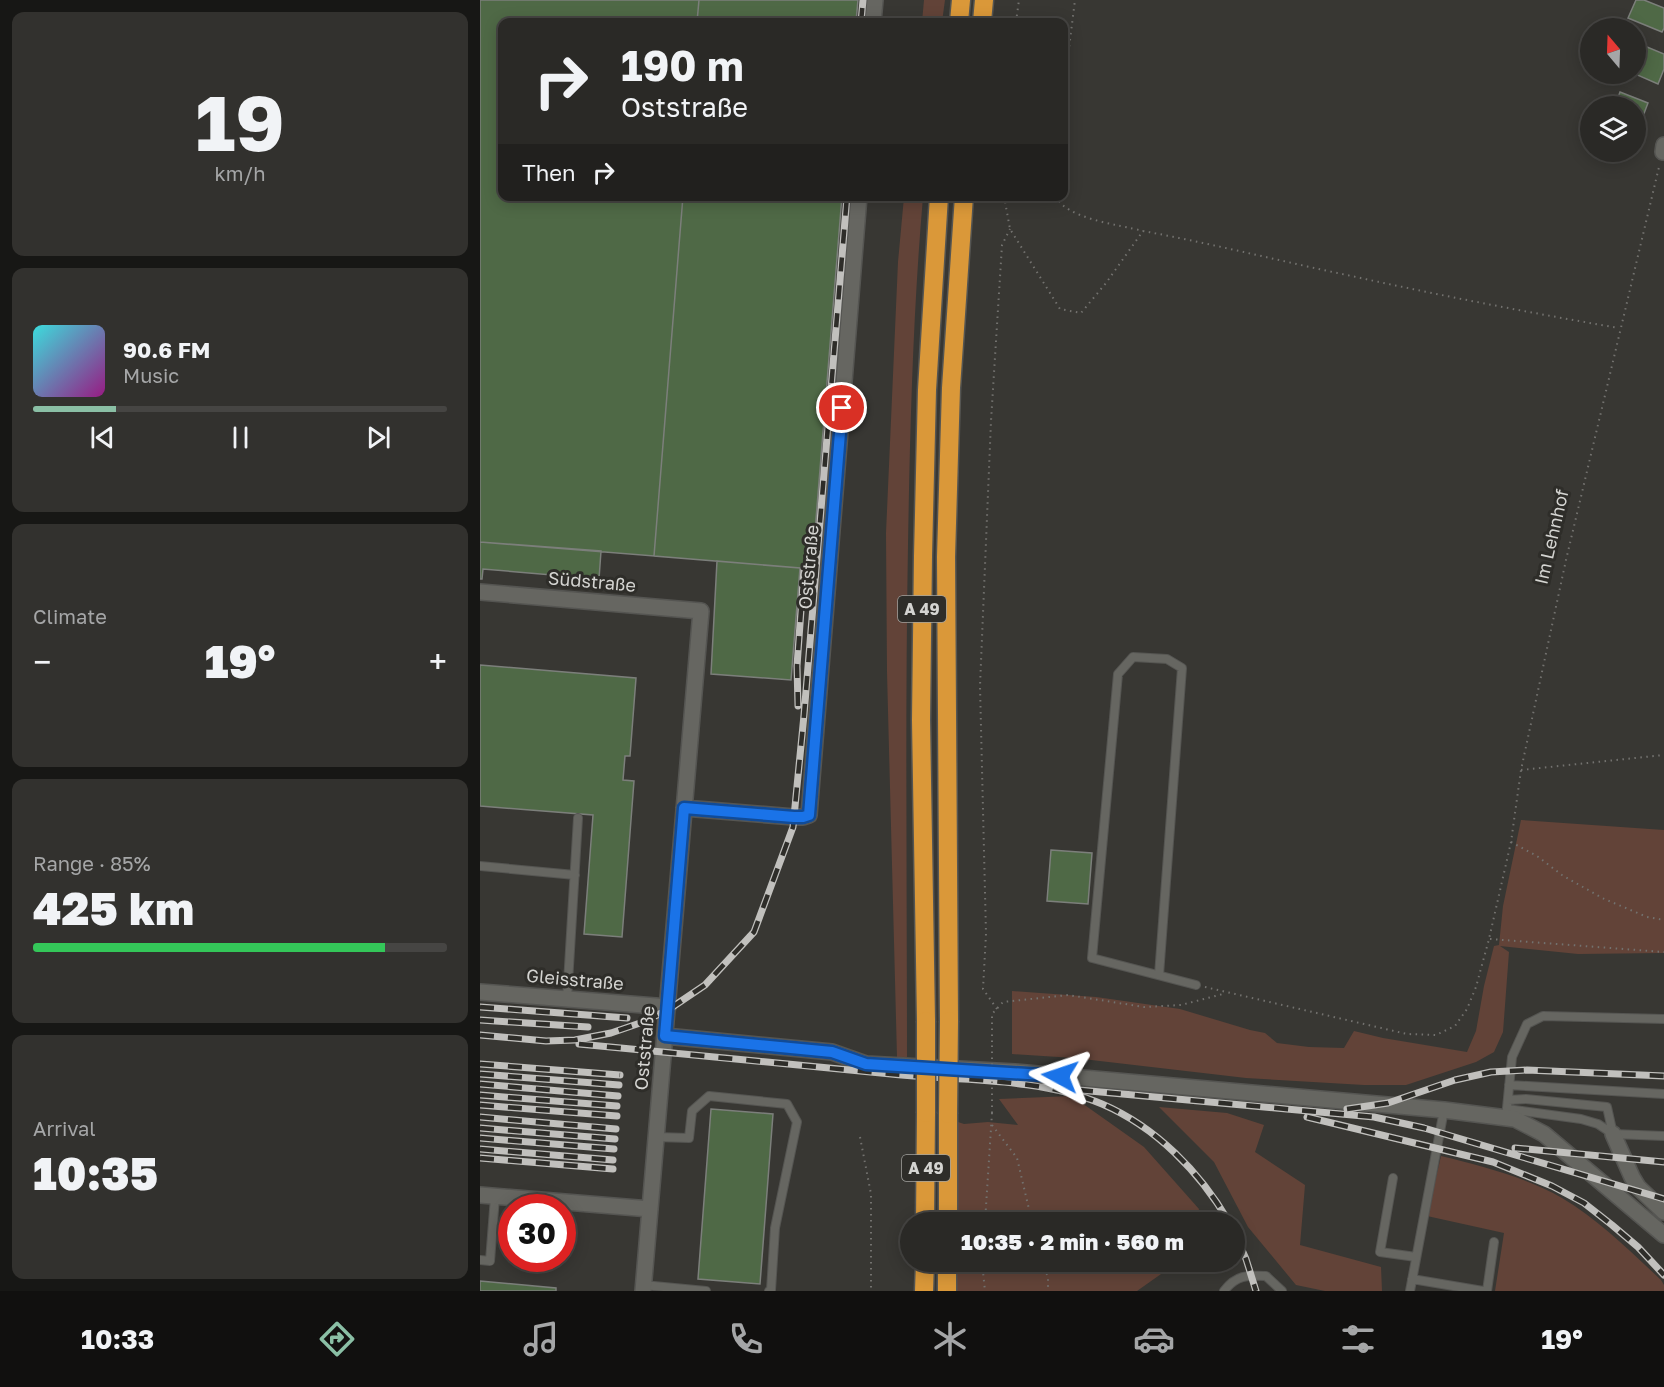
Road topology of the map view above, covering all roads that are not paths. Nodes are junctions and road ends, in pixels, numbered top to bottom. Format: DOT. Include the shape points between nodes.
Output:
graph roads {
  1 [pos="875,0"];
  2 [pos="961,0"];
  3 [pos="984,0"];
  4 [pos="873,18"];
  5 [pos="959,18"];
  6 [pos="982,18"];
  7 [pos="859,201"];
  8 [pos="939,201"];
  9 [pos="964,201"];
  10 [pos="480,592"];
  11 [pos="701,611"];
  12 [pos="684,808"];
  13 [pos="578,818"];
  14 [pos="480,866"];
  15 [pos="574,875"];
  16 [pos="1159,975"];
  17 [pos="1196,985"];
  18 [pos="480,992"];
  19 [pos="567,999"];
  20 [pos="668,1007"];
  21 [pos="1664,1019"];
  22 [pos="665,1036"];
  23 [pos="1509,1084"];
  24 [pos="1664,1094"];
  25 [pos="1508,1100"];
  26 [pos="1444,1110"];
  27 [pos="1507,1114"];
  28 [pos="1613,1134"];
  29 [pos="1664,1136"];
  30 [pos="656,1137"];
  31 [pos="1394,1178"];
  32 [pos="488,1196"];
  33 [pos="650,1209"];
  34 [pos="926,1212"];
  35 [pos="948,1212"];
  36 [pos="1664,1212"];
  37 [pos="1664,1235"];
  38 [pos="1494,1242"];
  39 [pos="1416,1257"];
  40 [pos="480,1260"];
  41 [pos="925,1272"];
  42 [pos="947,1272"];
  43 [pos="1412,1279"];
  44 [pos="643,1288"];
  45 [pos="706,1291"];
  46 [pos="769,1291"];
  47 [pos="924,1291"];
  48 [pos="947,1291"];
  49 [pos="1224,1291"];
  50 [pos="1282,1291"];
  51 [pos="1410,1291"];
  52 [pos="1485,1291"];
  1 -- 4 [label="street"];
  2 -- 5 [label="highway"];
  3 -- 6 [label="highway"];
  7 -- 12 [label="street, Oststraße" via="809,815"];
  8 -- 34 [label="highway, A 49, bridge" via="927,390 923,556"];
  9 -- 35 [label="highway, A 49, bridge" via="951,388 946,557"];
  10 -- 11 [label="street, Südstraße"];
  11 -- 12 [label="street, Oststraße"];
  12 -- 20 [label="street, Oststraße"];
  13 -- 15 [label="lane"];
  14 -- 15 [label="lane"];
  15 -- 19 [label="lane"];
  16 -- 16 [label="lane" via="1182,668 1167,659 1133,657 1118,674 1092,958"];
  16 -- 17 [label="lane"];
  18 -- 19 [label="street, Gleisstraße"];
  19 -- 20 [label="street, Gleisstraße"];
  20 -- 22 [label="street, Oststraße"];
  21 -- 23 [label="lane" via="1543,1016 1527,1024 1512,1057"];
  22 -- 26 [label="street" via="832,1052 866,1064 1015,1072"];
  22 -- 30 [label="street, Oststraße"];
  23 -- 24 [label="lane"];
  23 -- 25 [label="lane"];
  25 -- 27 [label="lane"];
  25 -- 28 [label="lane" via="1607,1107"];
  26 -- 27 [label="street"];
  26 -- 39 [label="lane"];
  27 -- 28 [label="lane" via="1581,1119"];
  27 -- 37 [label="street" via="1544,1134"];
  28 -- 29 [label="lane"];
  28 -- 36 [label="street" via="1638,1187"];
  30 -- 33 [label="street, Oststraße"];
  30 -- 46 [label="lane" via="689,1138 692,1111 709,1096 787,1104 797,1122 775,1228"];
  31 -- 39 [label="lane" via="1380,1252"];
  32 -- 33 [label="street"];
  32 -- 40 [label="lane" via="490,1261"];
  33 -- 44 [label="street, Oststraße"];
  38 -- 52 [label="lane"];
  39 -- 43 [label="lane"];
  41 -- 47 [label="highway"];
  42 -- 48 [label="highway"];
  43 -- 51 [label="lane"];
  43 -- 52 [label="lane"];
  44 -- 45 [label="lane"];
  49 -- 50 [label="lane" via="1246,1275 1266,1276"];
}
